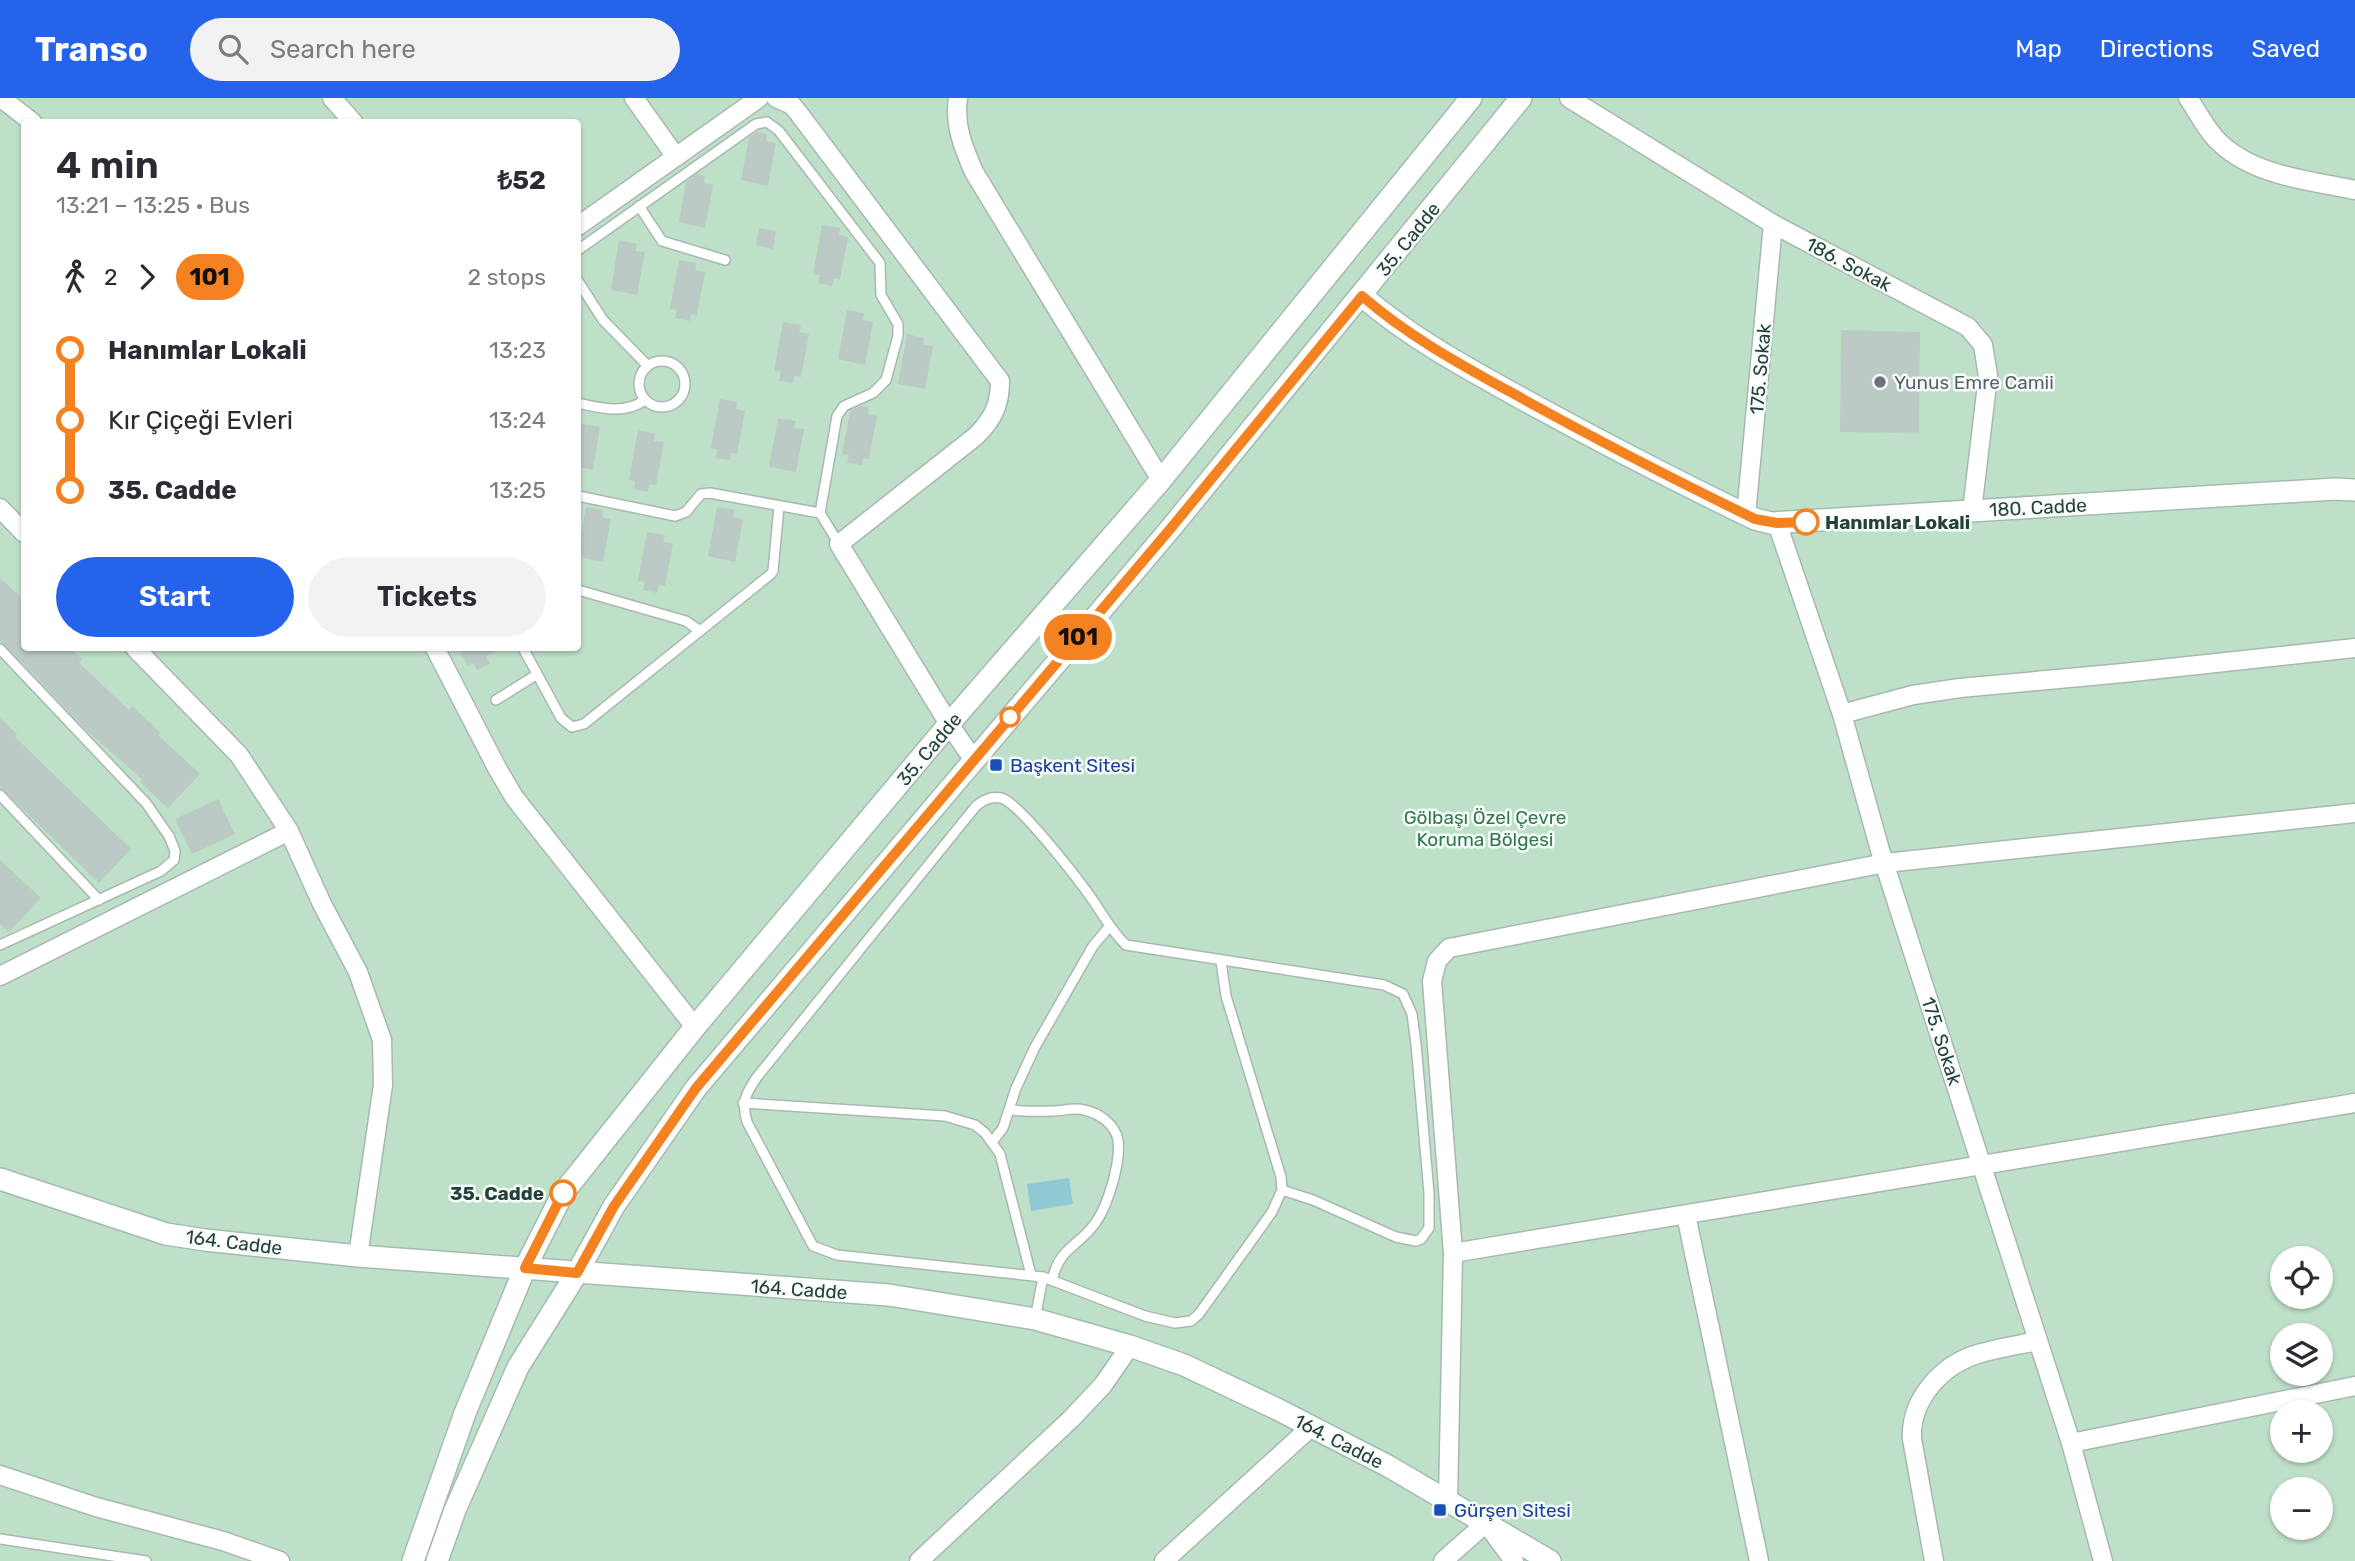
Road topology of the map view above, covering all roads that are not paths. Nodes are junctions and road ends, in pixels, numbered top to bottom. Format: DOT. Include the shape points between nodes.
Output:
graph roads {
  1 [pos="1,98"];
  2 [pos="332,98"];
  3 [pos="634,98"];
  4 [pos="759,98"];
  5 [pos="776,98"];
  6 [pos="958,98"];
  7 [pos="1471,98"];
  8 [pos="1521,98"];
  9 [pos="1569,98"];
  10 [pos="2188,98"];
  11 [pos="28,119"];
  12 [pos="350,119"];
  13 [pos="676,157"];
  14 [pos="2355,190"];
  15 [pos="639,206"];
  16 [pos="581,224"];
  17 [pos="1773,224"];
  18 [pos="581,248"];
  19 [pos="725,260"];
  20 [pos="581,286"];
  21 [pos="1362,296"];
  22 [pos="647,365"];
  23 [pos="645,400"];
  24 [pos="581,405"];
  25 [pos="1161,480"];
  26 [pos="2355,490"];
  27 [pos="581,497"];
  28 [pos="779,506"];
  29 [pos="0,508"];
  30 [pos="1972,511"];
  31 [pos="820,513"];
  32 [pos="1746,515"];
  33 [pos="1777,523"];
  34 [pos="21,530"];
  35 [pos="839,544"];
  36 [pos="581,591"];
  37 [pos="700,631"];
  38 [pos="2355,648"];
  39 [pos="0,649"];
  40 [pos="138,651"];
  41 [pos="437,651"];
  42 [pos="524,651"];
  43 [pos="536,675"];
  44 [pos="495,700"];
  45 [pos="1842,714"];
  46 [pos="950,724"];
  47 [pos="974,759"];
  48 [pos="0,795"];
  49 [pos="2355,813"];
  50 [pos="289,831"];
  51 [pos="1885,863"];
  52 [pos="99,900"];
  53 [pos="1109,927"];
  54 [pos="0,945"];
  55 [pos="1221,962"];
  56 [pos="0,976"];
  57 [pos="695,1027"];
  58 [pos="743,1103"];
  59 [pos="2355,1103"];
  60 [pos="1009,1110"];
  61 [pos="992,1142"];
  62 [pos="1982,1166"];
  63 [pos="0,1179"];
  64 [pos="1282,1190"];
  65 [pos="1686,1215"];
  66 [pos="1453,1253"];
  67 [pos="358,1256"];
  68 [pos="525,1268"];
  69 [pos="577,1273"];
  70 [pos="1031,1275"];
  71 [pos="1047,1278"];
  72 [pos="1035,1319"];
  73 [pos="2038,1341"];
  74 [pos="1130,1346"];
  75 [pos="2355,1386"];
  76 [pos="1312,1426"];
  77 [pos="2071,1443"];
  78 [pos="0,1475"];
  79 [pos="1448,1501"];
  80 [pos="1486,1523"];
  81 [pos="0,1539"];
  82 [pos="146,1561"];
  83 [pos="280,1561"];
  84 [pos="413,1561"];
  85 [pos="438,1561"];
  86 [pos="919,1561"];
  87 [pos="1164,1561"];
  88 [pos="1443,1561"];
  89 [pos="1514,1561"];
  90 [pos="1550,1561"];
  91 [pos="1759,1561"];
  92 [pos="1934,1561"];
  93 [pos="2103,1561"];
  1 -- 11 [label="street"];
  2 -- 12 [label="street"];
  3 -- 13 [label="street"];
  4 -- 13 [label="street"];
  5 -- 35 [label="street" via="792,105 800,115 1000,381 996,410 976,436"];
  6 -- 25 [label="street" via="957,125 974,172"];
  7 -- 25 [label="street, 35. Cadde"];
  8 -- 21 [label="street, 35. Cadde"];
  9 -- 17 [label="street, 186. Sokak"];
  10 -- 14 [label="street" via="2215,138 2238,157 2274,173"];
  13 -- 16 [label="street"];
  15 -- 18 [label="lane"];
  15 -- 19 [label="lane" via="662,242"];
  15 -- 31 [label="lane" via="749,128 767,122 779,131 880,264 881,295 899,330 893,356 882,387 844,406 837,416"];
  17 -- 30 [label="street, 186. Sokak" via="1968,327 1983,345 1988,376"];
  17 -- 32 [label="street, 175. Sokak"];
  20 -- 22 [label="lane" via="603,320"];
  21 -- 32 [label="street, 180. Cadde" via="1459,364"];
  21 -- 47 [label="street, 35. Cadde"];
  22 -- 23 [label="lane" via="638,382"];
  22 -- 23 [label="lane" via="666,360 675,364 682,371 685,390 673,405 653,406"];
  23 -- 24 [label="lane" via="622,409"];
  25 -- 46 [label="street, 35. Cadde"];
  26 -- 30 [label="street, 180. Cadde"];
  27 -- 28 [label="lane" via="675,516 710,492"];
  28 -- 31 [label="lane"];
  28 -- 37 [label="lane" via="773,571"];
  29 -- 34 [label="street"];
  30 -- 33 [label="street, 180. Cadde"];
  31 -- 35 [label="lane"];
  32 -- 33 [label="street, 180. Cadde"];
  33 -- 45 [label="street, 175. Sokak"];
  35 -- 46 [label="street"];
  36 -- 37 [label="lane" via="686,621"];
  37 -- 43 [label="lane" via="578,726 561,718"];
  38 -- 45 [label="street" via="1960,688"];
  39 -- 52 [label="lane" via="146,803 175,851 169,866"];
  40 -- 50 [label="street" via="239,755"];
  41 -- 57 [label="street" via="514,797"];
  42 -- 43 [label="lane"];
  43 -- 44 [label="lane"];
  45 -- 51 [label="street, 175. Sokak"];
  46 -- 47 [label="street"];
  46 -- 57 [label="street, 35. Cadde"];
  47 -- 69 [label="street, 35. Cadde" via="696,1088 614,1206"];
  48 -- 52 [label="lane"];
  49 -- 51 [label="street"];
  50 -- 56 [label="street"];
  50 -- 67 [label="street" via="358,972 382,1040 383,1085"];
  51 -- 62 [label="street, 175. Sokak"];
  51 -- 66 [label="street" via="1449,948 1440,956 1432,981"];
  52 -- 54 [label="lane"];
  53 -- 55 [label="lane" via="1126,945"];
  53 -- 58 [label="lane" via="1093,900 1018,808 1000,797 982,801 765,1067"];
  53 -- 60 [label="lane" via="1098,937 1035,1047"];
  55 -- 64 [label="lane" via="1226,996"];
  55 -- 64 [label="lane" via="1384,985 1403,994 1412,1014 1429,1193 1430,1220 1425,1234 1416,1241 1403,1239"];
  57 -- 68 [label="street, 35. Cadde" via="563,1193"];
  58 -- 61 [label="lane" via="945,1116 975,1125"];
  58 -- 70 [label="lane" via="747,1122 813,1246 848,1256"];
  59 -- 62 [label="street"];
  60 -- 61 [label="lane"];
  60 -- 71 [label="lane" via="1081,1109 1105,1119 1118,1140 1104,1208"];
  61 -- 70 [label="lane" via="1000,1154"];
  62 -- 65 [label="street"];
  62 -- 73 [label="street, 175. Sokak"];
  63 -- 67 [label="street, 164. Cadde" via="166,1234"];
  64 -- 71 [label="lane" via="1272,1212 1191,1321 1175,1323 1145,1316"];
  65 -- 66 [label="street"];
  65 -- 91 [label="street"];
  66 -- 79 [label="street"];
  67 -- 68 [label="street, 164. Cadde"];
  68 -- 69 [label="street, 164. Cadde"];
  68 -- 84 [label="street, 35. Cadde" via="465,1413"];
  69 -- 72 [label="street, 164. Cadde" via="889,1295"];
  69 -- 85 [label="street, 35. Cadde" via="518,1367 454,1510"];
  70 -- 71 [label="lane"];
  71 -- 72 [label="lane"];
  72 -- 74 [label="street, 164. Cadde"];
  73 -- 77 [label="street, 175. Sokak"];
  73 -- 92 [label="street" via="1976,1354 1960,1362 1930,1384 1919,1402 1911,1424 1912,1439"];
  74 -- 76 [label="street, 164. Cadde" via="1184,1365"];
  74 -- 86 [label="street" via="1103,1385 1071,1419"];
  75 -- 77 [label="street"];
  76 -- 79 [label="street, 164. Cadde"];
  76 -- 87 [label="street"];
  77 -- 93 [label="street, 175. Sokak"];
  78 -- 83 [label="street"];
  79 -- 80 [label="street, 164. Cadde"];
  80 -- 88 [label="street"];
  80 -- 89 [label="street"];
  80 -- 90 [label="street, 164. Cadde"];
  81 -- 82 [label="lane"];
}
